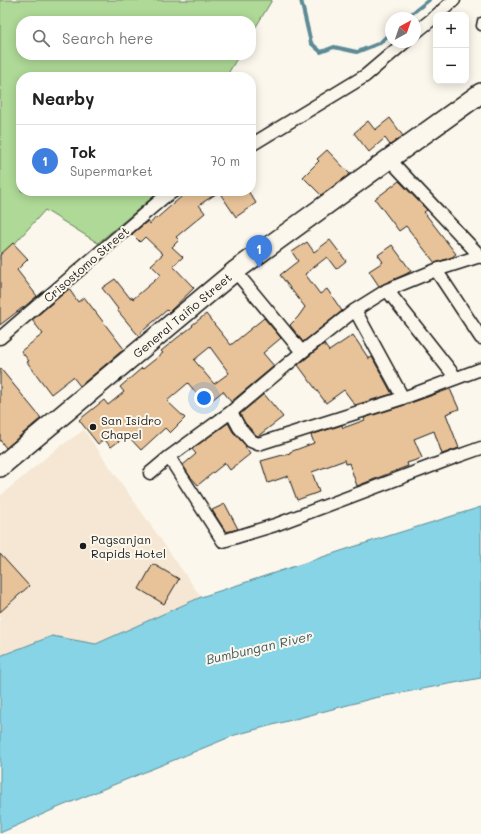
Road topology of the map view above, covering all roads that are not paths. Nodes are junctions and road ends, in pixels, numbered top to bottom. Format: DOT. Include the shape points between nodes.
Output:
graph roads {
  1 [pos="454,0"];
  2 [pos="440,12"];
  3 [pos="433,18"];
  4 [pos="481,21"];
  5 [pos="481,27"];
  6 [pos="421,28"];
  7 [pos="398,48"];
  8 [pos="481,93"];
  9 [pos="256,142"];
  10 [pos="389,158"];
  11 [pos="166,196"];
  12 [pos="481,256"];
  13 [pos="436,270"];
  14 [pos="235,271"];
  15 [pos="387,290"];
  16 [pos="355,310"];
  17 [pos="0,338"];
  18 [pos="481,338"];
  19 [pos="302,352"];
  20 [pos="481,369"];
  21 [pos="456,378"];
  22 [pos="403,398"];
  23 [pos="231,412"];
  24 [pos="481,448"];
  25 [pos="169,458"];
  26 [pos="0,467"];
  27 [pos="150,473"];
  1 -- 2 [label="street"];
  3 -- 6 [label="street"];
  4 -- 5 [label="lane"];
  7 -- 9 [label="street" via="365,76"];
  8 -- 10 [label="main road, General Taiño Street"];
  10 -- 12 [label="street"];
  10 -- 14 [label="main road, General Taiño Street"];
  11 -- 17 [label="street, Crisostomo Street"];
  12 -- 13 [label="street"];
  13 -- 15 [label="street"];
  13 -- 18 [label="street"];
  14 -- 19 [label="street"];
  14 -- 26 [label="main road, General Taiño Street"];
  15 -- 16 [label="street"];
  15 -- 21 [label="street"];
  16 -- 19 [label="street"];
  16 -- 22 [label="street"];
  19 -- 23 [label="street"];
  20 -- 21 [label="street"];
  21 -- 22 [label="street"];
  22 -- 23 [label="street" via="258,444 251,441 239,427"];
  23 -- 25 [label="street"];
  24 -- 25 [label="street" via="276,525 223,541"];
  25 -- 27 [label="street"];
}
